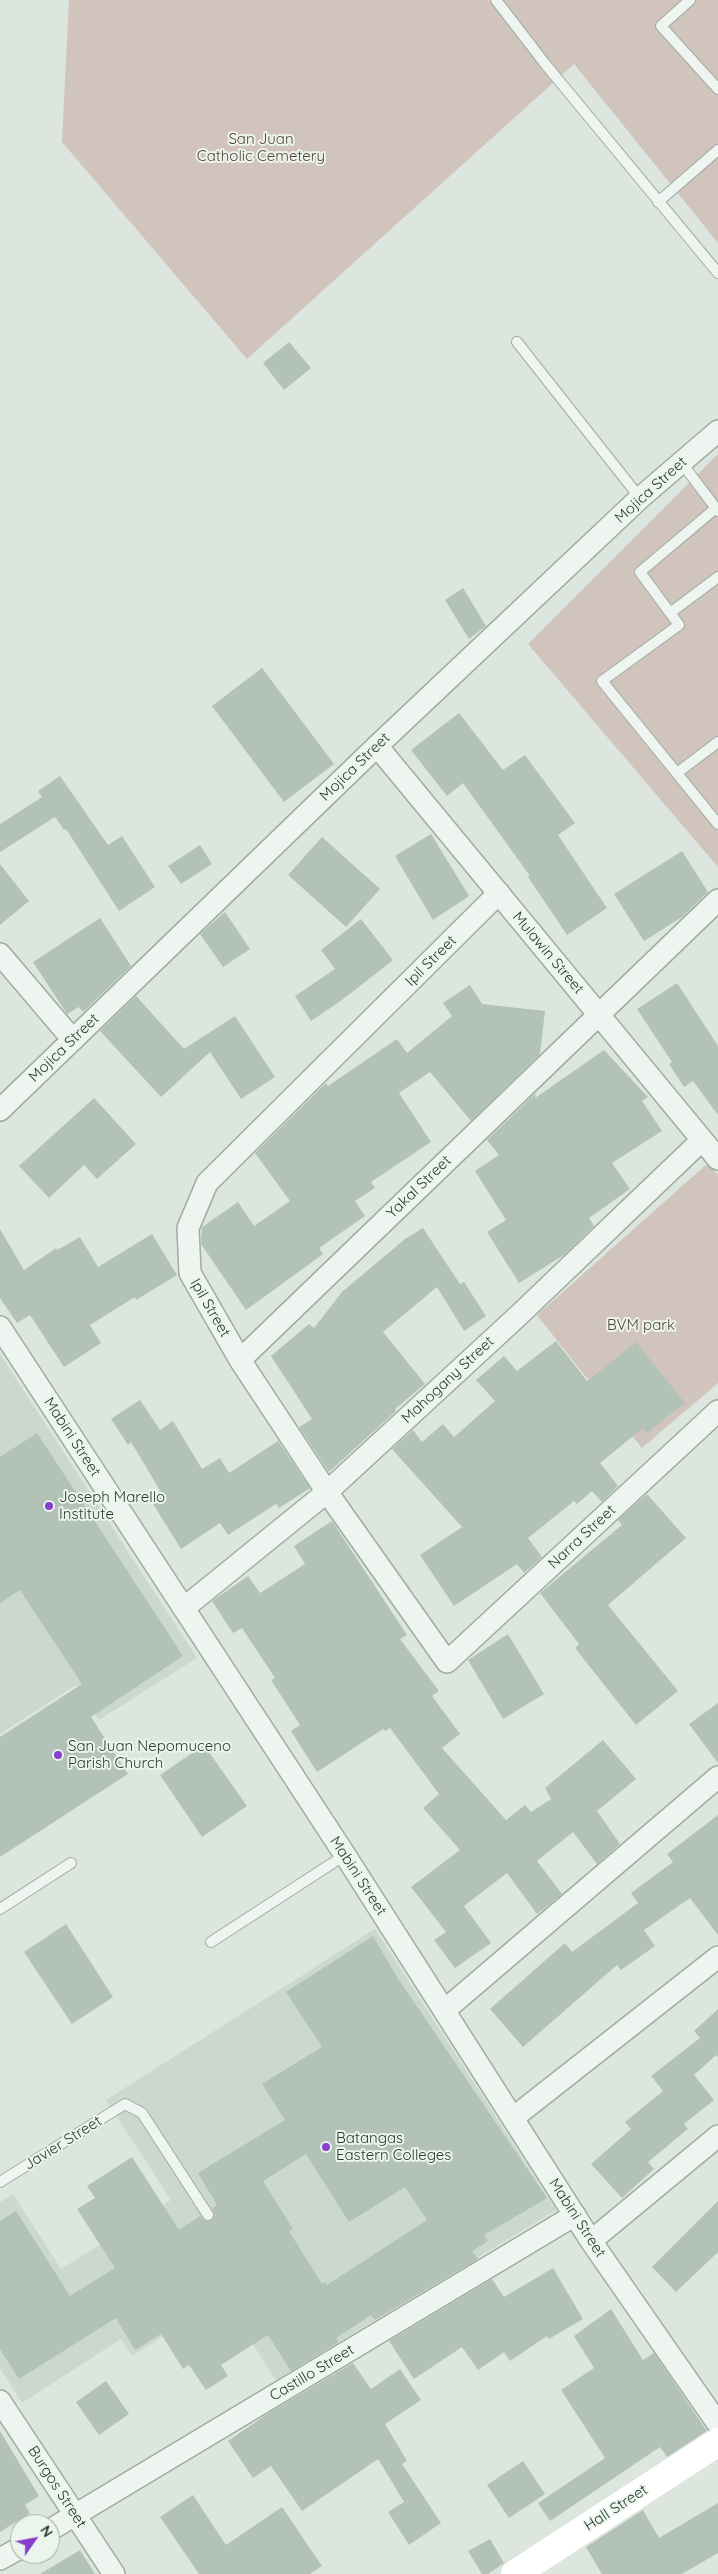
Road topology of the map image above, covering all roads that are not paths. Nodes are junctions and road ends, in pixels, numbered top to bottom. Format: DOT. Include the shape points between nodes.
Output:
graph roads {
  1 [pos="496,0"];
  2 [pos="690,0"];
  3 [pos="718,89"];
  4 [pos="718,150"];
  5 [pos="658,202"];
  6 [pos="718,273"];
  7 [pos="517,342"];
  8 [pos="718,431"];
  9 [pos="681,462"];
  10 [pos="640,498"];
  11 [pos="717,509"];
  12 [pos="718,577"];
  13 [pos="670,613"];
  14 [pos="718,742"];
  15 [pos="377,746"];
  16 [pos="677,773"];
  17 [pos="718,824"];
  18 [pos="499,894"];
  19 [pos="718,900"];
  20 [pos="0,954"];
  21 [pos="598,1014"];
  22 [pos="73,1040"];
  23 [pos="0,1110"];
  24 [pos="702,1140"];
  25 [pos="718,1160"];
  26 [pos="0,1328"];
  27 [pos="240,1360"];
  28 [pos="718,1411"];
  29 [pos="327,1492"];
  30 [pos="184,1608"];
  31 [pos="446,1662"];
  32 [pos="718,1778"];
  33 [pos="345,1855"];
  34 [pos="71,1862"];
  35 [pos="0,1909"];
  36 [pos="211,1942"];
  37 [pos="718,1957"];
  38 [pos="445,2010"];
  39 [pos="513,2118"];
  40 [pos="718,2136"];
  41 [pos="0,2182"];
  42 [pos="208,2215"];
  43 [pos="575,2216"];
  44 [pos="591,2241"];
  45 [pos="0,2401"];
  46 [pos="718,2424"];
  47 [pos="718,2442"];
  48 [pos="75,2515"];
  49 [pos="60,2524"];
  50 [pos="114,2574"];
  51 [pos="515,2574"];
  1 -- 5 [label="lane"];
  2 -- 3 [label="lane" via="661,26"];
  4 -- 5 [label="lane"];
  5 -- 6 [label="lane"];
  7 -- 10 [label="lane"];
  8 -- 9 [label="street, Mojica Street"];
  9 -- 10 [label="street, Mojica Street"];
  9 -- 11 [label="lane"];
  10 -- 15 [label="street, Mojica Street"];
  11 -- 13 [label="lane" via="640,572"];
  12 -- 13 [label="lane"];
  13 -- 16 [label="lane" via="679,625 602,681"];
  14 -- 16 [label="lane"];
  15 -- 18 [label="street, Mulawin Street"];
  15 -- 22 [label="street, Mojica Street"];
  16 -- 17 [label="lane"];
  18 -- 21 [label="street, Mulawin Street"];
  18 -- 27 [label="street, Ipil Street" via="207,1183 188,1228 190,1273"];
  19 -- 21 [label="street, Yakal Street"];
  20 -- 22 [label="street"];
  21 -- 24 [label="street, Mulawin Street"];
  21 -- 27 [label="street, Yakal Street"];
  22 -- 23 [label="street, Mojica Street"];
  24 -- 25 [label="street, Mulawin Street"];
  24 -- 29 [label="street, Mahogany Street"];
  26 -- 30 [label="street, Mabini Street"];
  27 -- 29 [label="street, Ipil Street"];
  28 -- 31 [label="street, Narra Street"];
  29 -- 30 [label="street, Mahogany Street"];
  29 -- 31 [label="street, Ipil Street"];
  30 -- 33 [label="street, Mabini Street"];
  32 -- 38 [label="street"];
  33 -- 36 [label="lane"];
  33 -- 38 [label="street, Mabini Street"];
  34 -- 35 [label="lane"];
  37 -- 39 [label="street"];
  38 -- 39 [label="street, Mabini Street"];
  39 -- 43 [label="street, Mabini Street"];
  40 -- 44 [label="street"];
  41 -- 42 [label="lane, Javier Street" via="125,2104 142,2113"];
  43 -- 44 [label="street, Mabini Street"];
  43 -- 48 [label="street, Castillo Street"];
  44 -- 46 [label="street, Mabini Street"];
  45 -- 48 [label="street, Burgos Street"];
  47 -- 51 [label="main road, Hall Street"];
  48 -- 49 [label="street, Castillo Street"];
  48 -- 50 [label="street, Burgos Street"];
}
